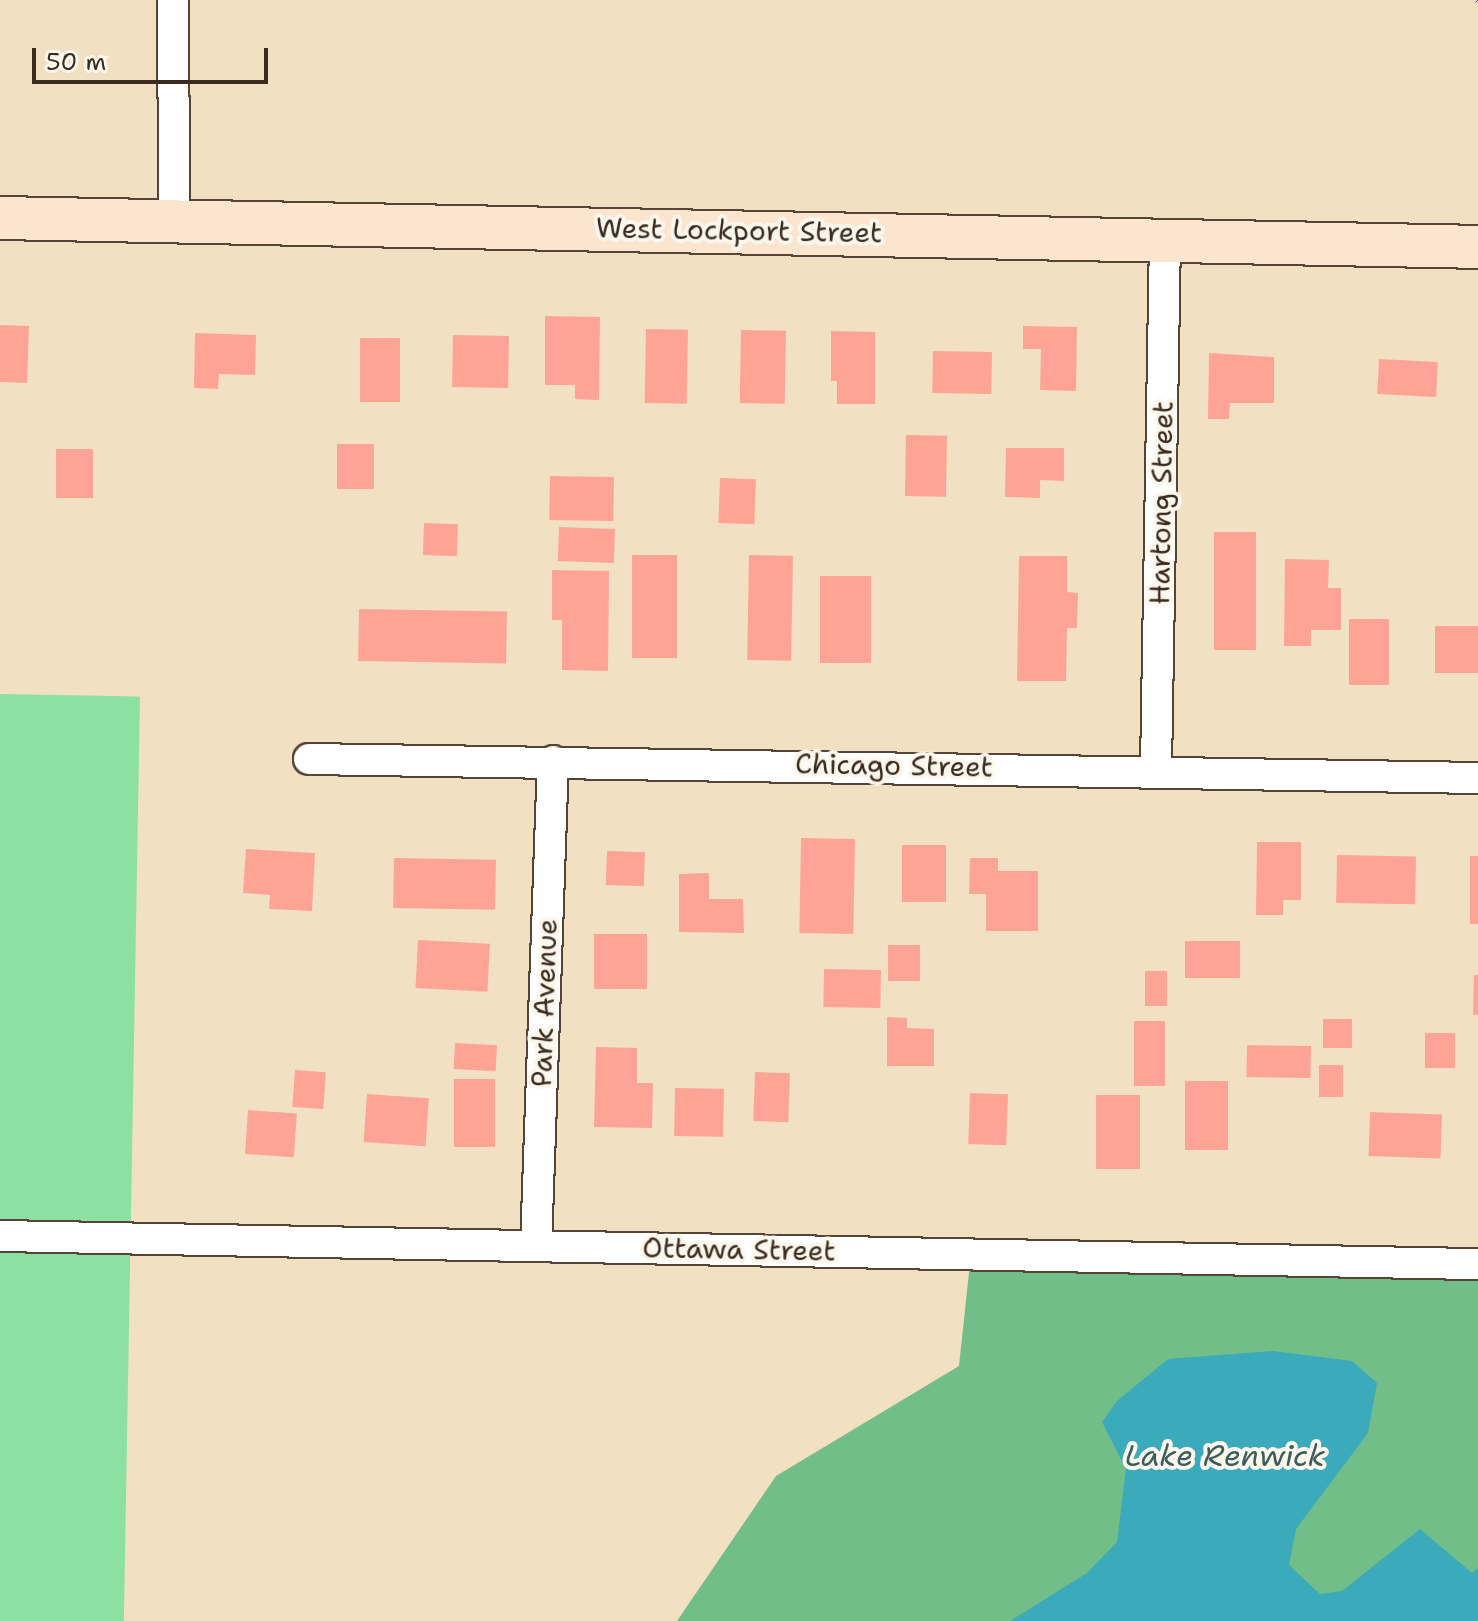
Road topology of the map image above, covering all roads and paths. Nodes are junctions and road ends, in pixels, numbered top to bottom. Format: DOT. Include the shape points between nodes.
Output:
graph roads {
  1 [pos="173,0"];
  2 [pos="0,218"];
  3 [pos="174,221"];
  4 [pos="1165,237"];
  5 [pos="1478,247"];
  6 [pos="309,759"];
  7 [pos="553,761"];
  8 [pos="1156,769"];
  9 [pos="1478,778"];
  10 [pos="0,1236"];
  11 [pos="536,1246"];
  12 [pos="1478,1264"];
  1 -- 3 [label="street"];
  2 -- 3 [label="main road, West Lockport Street"];
  3 -- 4 [label="main road, West Lockport Street"];
  4 -- 5 [label="main road, West Lockport Street"];
  4 -- 8 [label="street, Hartong Street"];
  6 -- 7 [label="street, Chicago Street"];
  7 -- 8 [label="street, Chicago Street"];
  7 -- 11 [label="street, Park Avenue"];
  8 -- 9 [label="street, Chicago Street"];
  10 -- 11 [label="street, Ottawa Street"];
  11 -- 12 [label="street, Ottawa Street"];
}
